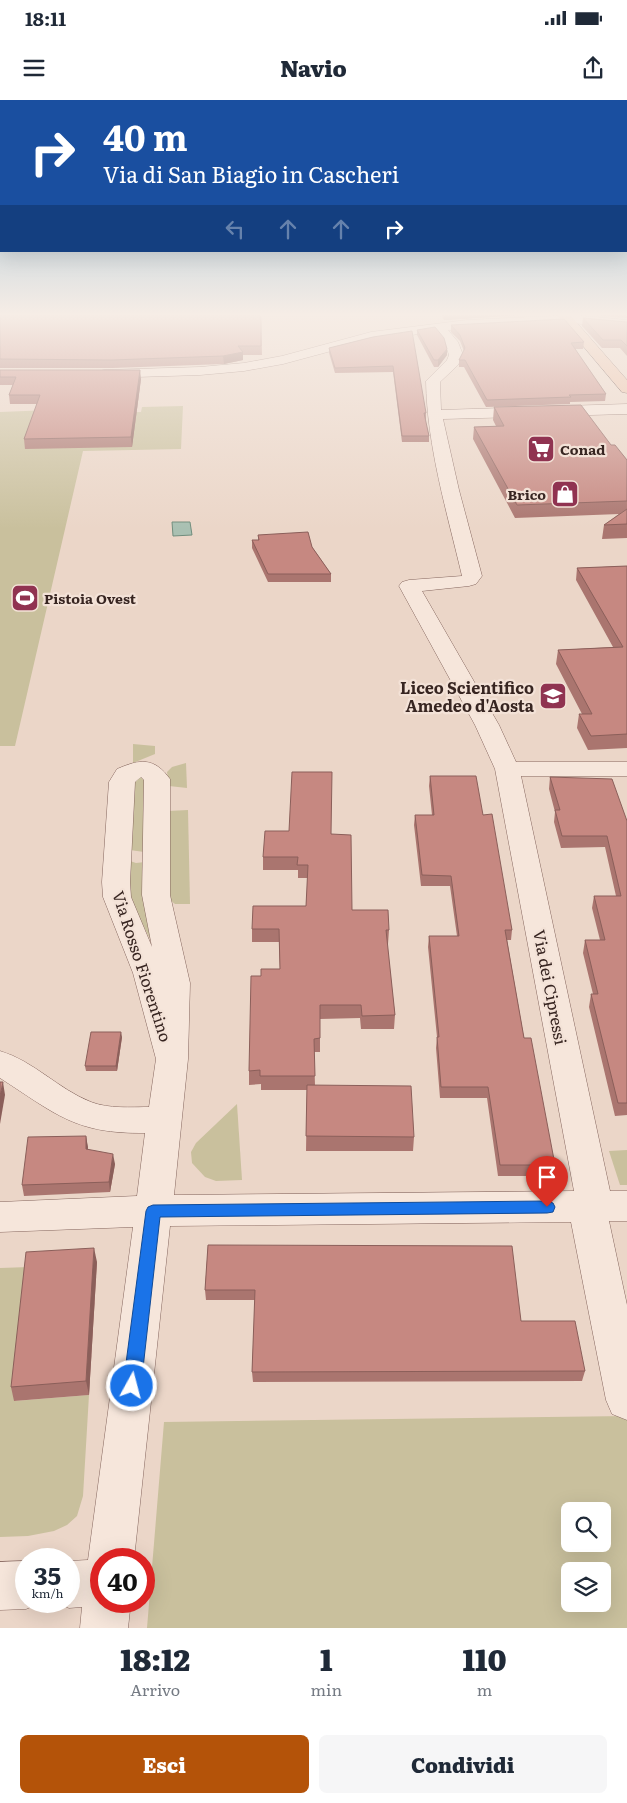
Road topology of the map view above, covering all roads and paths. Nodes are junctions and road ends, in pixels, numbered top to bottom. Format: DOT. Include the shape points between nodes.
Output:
graph roads {
  1 [pos="433,386"];
  2 [pos="627,409"];
  3 [pos="434,415"];
  4 [pos="507,769"];
  5 [pos="627,769"];
  6 [pos="156,857"];
  7 [pos="117,860"];
  8 [pos="172,1059"];
  9 [pos="0,1063"];
  10 [pos="164,1120"];
  11 [pos="603,1206"];
  12 [pos="153,1211"];
  13 [pos="0,1218"];
  14 [pos="627,1400"];
  15 [pos="112,1548"];
  16 [pos="15,1585"];
  17 [pos="0,1586"];
  18 [pos="105,1613"];
  19 [pos="104,1628"];
  1 -- 3 [label="street"];
  2 -- 3 [label="street"];
  3 -- 4 [label="street, Via dei Cipressi" via="472,576 462,582 409,586 487,725"];
  4 -- 5 [label="street"];
  4 -- 11 [label="street, Via dei Cipressi"];
  6 -- 7 [label="street"];
  6 -- 7 [label="street, Via Rosso Fiorentino" via="156,779 150,770 138,769 122,779"];
  6 -- 8 [label="street, Via Rosso Fiorentino" via="157,903 175,983"];
  7 -- 8 [label="street, Via Rosso Fiorentino" via="120,905 148,974"];
  8 -- 10 [label="street, Via Rosso Fiorentino"];
  9 -- 10 [label="street" via="83,1112 128,1119"];
  10 -- 12 [label="street, Via Rosso Fiorentino"];
  11 -- 12 [label="street"];
  11 -- 14 [label="street, Via dei Cipressi"];
  12 -- 13 [label="street"];
  12 -- 15 [label="street, Via Rosso Fiorentino"];
  16 -- 17 [label="street"];
  18 -- 19 [label="street"];
}
